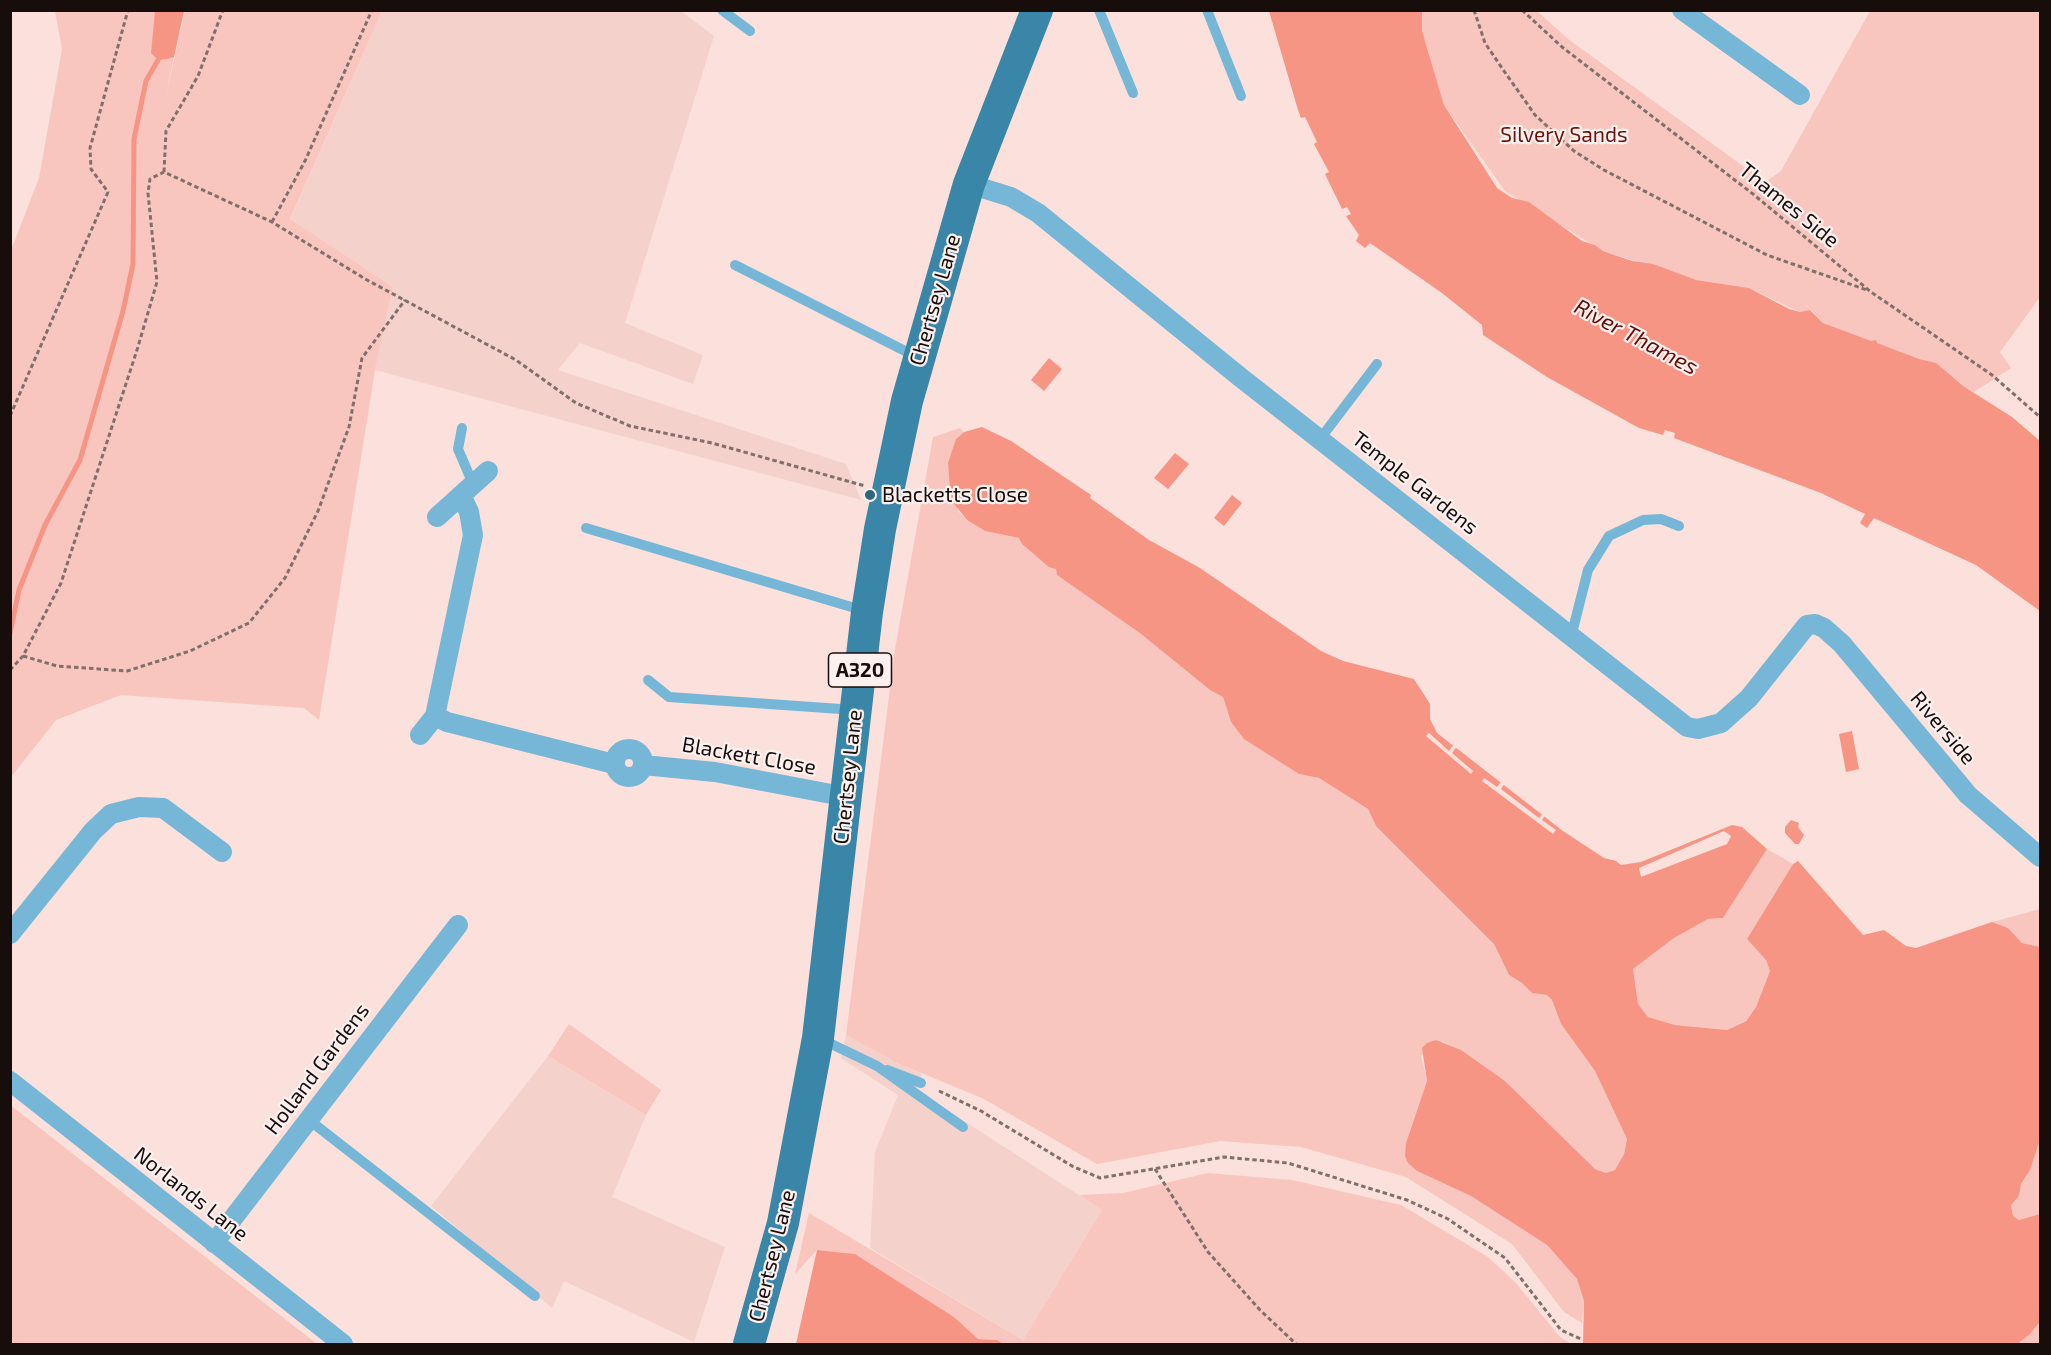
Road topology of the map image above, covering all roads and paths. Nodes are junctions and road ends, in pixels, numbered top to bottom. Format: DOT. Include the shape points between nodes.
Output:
graph roads {
  1 [pos="128,10"];
  2 [pos="223,10"];
  3 [pos="372,10"];
  4 [pos="722,10"];
  5 [pos="1037,10"];
  6 [pos="1099,10"];
  7 [pos="1207,10"];
  8 [pos="1474,10"];
  9 [pos="1522,10"];
  10 [pos="1682,10"];
  11 [pos="750,31"];
  12 [pos="1133,93"];
  13 [pos="1800,95"];
  14 [pos="1241,96"];
  15 [pos="164,172"];
  16 [pos="969,184"];
  17 [pos="272,222"];
  18 [pos="735,265"];
  19 [pos="1871,292"];
  20 [pos="405,300"];
  21 [pos="917,357"];
  22 [pos="1377,364"];
  23 [pos="10,416"];
  24 [pos="2040,417"];
  25 [pos="462,428"];
  26 [pos="1320,440"];
  27 [pos="488,471"];
  28 [pos="888,487"];
  29 [pos="467,489"];
  30 [pos="437,517"];
  31 [pos="1679,526"];
  32 [pos="586,528"];
  33 [pos="867,612"];
  34 [pos="1815,624"];
  35 [pos="1571,637"];
  36 [pos="23,656"];
  37 [pos="10,670"];
  38 [pos="648,680"];
  39 [pos="855,710"];
  40 [pos="435,716"];
  41 [pos="420,735"];
  42 [pos="847,797"];
  43 [pos="222,852"];
  44 [pos="2040,857"];
  45 [pos="458,925"];
  46 [pos="10,934"];
  47 [pos="818,1038"];
  48 [pos="877,1066"];
  49 [pos="10,1081"];
  50 [pos="921,1083"];
  51 [pos="309,1120"];
  52 [pos="963,1128"];
  53 [pos="1155,1169"];
  54 [pos="214,1243"];
  55 [pos="535,1296"];
  56 [pos="1583,1340"];
  57 [pos="343,1344"];
  58 [pos="749,1344"];
  59 [pos="1296,1344"];
  1 -- 23 [label="path" via="90,148 91,169 108,192"];
  2 -- 15 [label="path" via="198,76 166,131"];
  3 -- 17 [label="path" via="305,161"];
  4 -- 11 [label="lane"];
  5 -- 16 [label="main road, Chertsey Lane / A320"];
  6 -- 12 [label="lane"];
  7 -- 14 [label="lane"];
  8 -- 19 [label="path" via="1485,43 1510,80 1535,115 1574,151 1767,255"];
  9 -- 19 [label="path, Thames Side" via="1562,47 1753,194"];
  10 -- 13 [label="street"];
  15 -- 17 [label="path"];
  15 -- 36 [label="path" via="150,179 148,193 157,282 61,583"];
  16 -- 21 [label="main road, Chertsey Lane / A320"];
  16 -- 26 [label="street, Temple Gardens" via="1011,197 1038,213"];
  17 -- 20 [label="path"];
  18 -- 21 [label="lane"];
  19 -- 24 [label="path, Thames Side" via="1992,375"];
  20 -- 28 [label="path" via="516,360 576,403 630,426 712,443 858,485"];
  20 -- 36 [label="path" via="362,358 349,427 318,511 285,578 249,622 190,651 127,671 57,666"];
  21 -- 28 [label="main road, Chertsey Lane / A320"];
  22 -- 26 [label="lane"];
  25 -- 29 [label="lane" via="458,449"];
  26 -- 35 [label="street, Temple Gardens"];
  27 -- 29 [label="street"];
  28 -- 33 [label="main road, Chertsey Lane / A320"];
  29 -- 30 [label="street"];
  29 -- 40 [label="street" via="473,535"];
  31 -- 35 [label="lane" via="1661,519 1643,520 1610,536 1588,570"];
  32 -- 33 [label="lane"];
  33 -- 39 [label="main road, Chertsey Lane / A320"];
  34 -- 35 [label="street, Temple Gardens" via="1801,631 1734,713 1721,723 1698,729 1687,726"];
  34 -- 44 [label="street, Riverside" via="1842,644 1968,795"];
  36 -- 37 [label="path"];
  38 -- 39 [label="lane" via="669,697"];
  39 -- 42 [label="main road, Chertsey Lane / A320"];
  40 -- 41 [label="street"];
  40 -- 42 [label="street, Blackett Close" via="614,764 617,772 626,777 636,776 643,765 715,772"];
  42 -- 47 [label="main road, Chertsey Lane / A320"];
  43 -- 46 [label="street" via="163,808 139,807 111,814"];
  45 -- 51 [label="street, Holland Gardens"];
  47 -- 48 [label="lane"];
  47 -- 58 [label="main road, Chertsey Lane / A320" via="783,1223"];
  48 -- 50 [label="lane"];
  48 -- 52 [label="lane"];
  49 -- 54 [label="street, Norlands Lane"];
  50 -- 53 [label="path" via="981,1111 1072,1166 1100,1178"];
  51 -- 54 [label="street, Holland Gardens"];
  51 -- 55 [label="lane"];
  53 -- 56 [label="path" via="1224,1156 1288,1163 1407,1200 1448,1220 1505,1258 1561,1330"];
  53 -- 59 [label="path" via="1208,1251"];
  54 -- 57 [label="street, Norlands Lane"];
}
